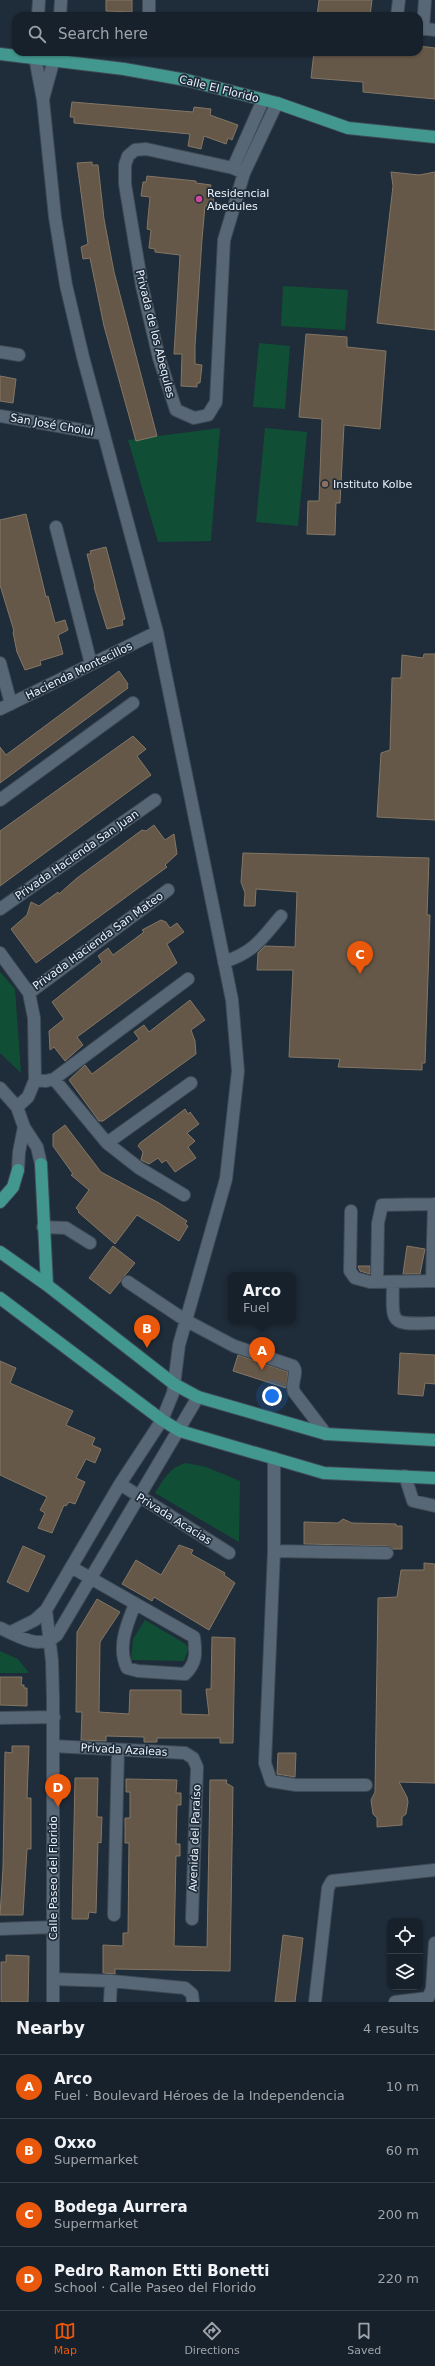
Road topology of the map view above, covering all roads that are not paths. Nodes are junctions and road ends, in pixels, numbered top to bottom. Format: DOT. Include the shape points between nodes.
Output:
graph roads {
  1 [pos="39,0"];
  2 [pos="61,0"];
  3 [pos="149,0"];
  4 [pos="399,0"];
  5 [pos="424,0"];
  6 [pos="38,12"];
  7 [pos="60,12"];
  8 [pos="149,12"];
  9 [pos="398,12"];
  10 [pos="423,12"];
  11 [pos="423,28"];
  12 [pos="435,30"];
  13 [pos="0,54"];
  14 [pos="12,54"];
  15 [pos="34,56"];
  16 [pos="55,56"];
  17 [pos="43,100"];
  18 [pos="263,100"];
  19 [pos="277,103"];
  20 [pos="435,137"];
  21 [pos="233,168"];
  22 [pos="244,173"];
  23 [pos="0,352"];
  24 [pos="19,355"];
  25 [pos="0,416"];
  26 [pos="104,434"];
  27 [pos="56,527"];
  28 [pos="157,632"];
  29 [pos="0,663"];
  30 [pos="91,664"];
  31 [pos="132,703"];
  32 [pos="5,707"];
  33 [pos="0,800"];
  34 [pos="155,800"];
  35 [pos="168,890"];
  36 [pos="0,909"];
  37 [pos="281,916"];
  38 [pos="0,953"];
  39 [pos="224,962"];
  40 [pos="188,979"];
  41 [pos="29,993"];
  42 [pos="54,1079"];
  43 [pos="34,1080"];
  44 [pos="191,1083"];
  45 [pos="0,1088"];
  46 [pos="17,1107"];
  47 [pos="24,1127"];
  48 [pos="107,1144"];
  49 [pos="41,1164"];
  50 [pos="18,1170"];
  51 [pos="184,1195"];
  52 [pos="0,1202"];
  53 [pos="434,1204"];
  54 [pos="351,1211"];
  55 [pos="43,1227"];
  56 [pos="90,1243"];
  57 [pos="0,1252"];
  58 [pos="434,1281"];
  59 [pos="128,1282"];
  60 [pos="377,1282"];
  61 [pos="393,1282"];
  62 [pos="47,1285"];
  63 [pos="0,1298"];
  64 [pos="185,1320"];
  65 [pos="435,1323"];
  66 [pos="174,1384"];
  67 [pos="198,1397"];
  68 [pos="162,1420"];
  69 [pos="180,1431"];
  70 [pos="326,1434"];
  71 [pos="435,1440"];
  72 [pos="274,1458"];
  73 [pos="405,1476"];
  74 [pos="435,1478"];
  75 [pos="120,1484"];
  76 [pos="139,1497"];
  77 [pos="435,1506"];
  78 [pos="274,1551"];
  79 [pos="229,1553"];
  80 [pos="387,1553"];
  81 [pos="71,1567"];
  82 [pos="92,1579"];
  83 [pos="135,1604"];
  84 [pos="46,1610"];
  85 [pos="5,1630"];
  86 [pos="50,1642"];
  87 [pos="54,1717"];
  88 [pos="0,1718"];
  89 [pos="53,1746"];
  90 [pos="118,1750"];
  91 [pos="193,1758"];
  92 [pos="366,1785"];
  93 [pos="435,1870"];
  94 [pos="114,1915"];
  95 [pos="192,1919"];
  96 [pos="53,1927"];
  97 [pos="0,1929"];
  98 [pos="435,1943"];
  99 [pos="53,1980"];
  100 [pos="111,1982"];
  101 [pos="53,2002"];
  102 [pos="110,2002"];
  103 [pos="193,2002"];
  104 [pos="315,2002"];
  105 [pos="395,2002"];
  1 -- 6 [label="street"];
  2 -- 7 [label="street"];
  3 -- 8 [label="street"];
  4 -- 9 [label="street"];
  5 -- 10 [label="street"];
  11 -- 12 [label="street"];
  13 -- 14 [label="main road, Calle El Florido"];
  15 -- 17 [label="street"];
  16 -- 17 [label="street"];
  16 -- 18 [label="main road, Calle El Florido" via="186,80"];
  17 -- 26 [label="street" via="55,217 66,285"];
  18 -- 19 [label="main road, Calle El Florido"];
  18 -- 21 [label="street"];
  19 -- 20 [label="main road, Calle El Florido" via="348,128"];
  19 -- 22 [label="street, Privada de los Abequles"];
  21 -- 22 [label="street, Privada de los Abequles"];
  21 -- 22 [label="street, Privada de los Abequles" via="146,149 135,150 128,156 125,165 125,184 142,286 159,358 176,410 194,418 208,416 216,402 224,240"];
  23 -- 24 [label="street"];
  25 -- 26 [label="street, San José Cholul"];
  26 -- 28 [label="street"];
  27 -- 30 [label="street"];
  28 -- 30 [label="street, Hacienda Montecillos"];
  28 -- 39 [label="street"];
  29 -- 32 [label="street"];
  30 -- 32 [label="street, Hacienda Montecillos"];
  31 -- 33 [label="street"];
  34 -- 36 [label="street, Privada Hacienda San Juan"];
  35 -- 41 [label="street, Privada Hacienda San Mateo"];
  37 -- 39 [label="street" via="257,945 244,955"];
  38 -- 41 [label="street"];
  39 -- 64 [label="street" via="232,1000 238,1070 226,1179"];
  40 -- 42 [label="street"];
  41 -- 43 [label="street" via="36,1033"];
  42 -- 43 [label="street"];
  42 -- 48 [label="street"];
  43 -- 46 [label="street" via="28,1097"];
  44 -- 48 [label="street"];
  45 -- 46 [label="street"];
  46 -- 47 [label="street"];
  47 -- 49 [label="street" via="37,1148"];
  47 -- 50 [label="street"];
  48 -- 51 [label="street" via="139,1168"];
  49 -- 55 [label="main road"];
  50 -- 52 [label="main road" via="13,1187"];
  53 -- 58 [label="street"];
  53 -- 60 [label="street" via="382,1205 378,1223"];
  54 -- 60 [label="street" via="350,1271 359,1280"];
  55 -- 56 [label="street" via="66,1228"];
  55 -- 62 [label="main road"];
  57 -- 62 [label="main road"];
  58 -- 61 [label="street"];
  59 -- 64 [label="street"];
  60 -- 61 [label="street"];
  61 -- 65 [label="street" via="392,1313 395,1319 402,1323"];
  62 -- 66 [label="main road"];
  63 -- 68 [label="main road"];
  64 -- 66 [label="street" via="175,1364"];
  64 -- 70 [label="street" via="234,1346 293,1366 296,1372 292,1387 294,1392"];
  66 -- 67 [label="main road"];
  66 -- 68 [label="street"];
  67 -- 69 [label="street"];
  67 -- 70 [label="main road"];
  68 -- 69 [label="main road"];
  68 -- 75 [label="street"];
  69 -- 72 [label="main road"];
  69 -- 76 [label="street"];
  70 -- 71 [label="main road"];
  72 -- 73 [label="main road" via="324,1473"];
  72 -- 78 [label="street"];
  73 -- 74 [label="main road"];
  73 -- 77 [label="street" via="413,1501"];
  75 -- 76 [label="street, Privada Acacias"];
  75 -- 81 [label="street"];
  76 -- 79 [label="street, Privada Acacias"];
  76 -- 82 [label="street"];
  78 -- 80 [label="street"];
  78 -- 92 [label="street" via="265,1763 268,1775 271,1781 296,1785"];
  81 -- 82 [label="street"];
  81 -- 84 [label="street"];
  82 -- 83 [label="street"];
  82 -- 86 [label="street" via="62,1629"];
  83 -- 83 [label="street" via="126,1624 123,1646 123,1659 127,1668 185,1674 192,1668 196,1652 194,1637"];
  84 -- 85 [label="street" via="26,1626"];
  84 -- 86 [label="street, Calle Paseo del Florido"];
  85 -- 86 [label="street" via="34,1642"];
  86 -- 87 [label="street, Calle Paseo del Florido"];
  87 -- 88 [label="street"];
  87 -- 89 [label="street, Calle Paseo del Florido"];
  89 -- 90 [label="street, Privada Azaleas"];
  89 -- 96 [label="street, Calle Paseo del Florido"];
  90 -- 91 [label="street, Privada Azaleas" via="185,1754"];
  90 -- 94 [label="street"];
  91 -- 95 [label="street, Avenida del Paraíso" via="197,1767"];
  93 -- 104 [label="street" via="332,1881 328,1888"];
  96 -- 97 [label="street"];
  96 -- 99 [label="street, Calle Paseo del Florido"];
  98 -- 105 [label="street" via="432,1989 428,1998"];
  99 -- 100 [label="street"];
  99 -- 101 [label="street, Calle Paseo del Florido"];
  100 -- 102 [label="street"];
  100 -- 103 [label="street" via="185,1988 192,1994"];
}
